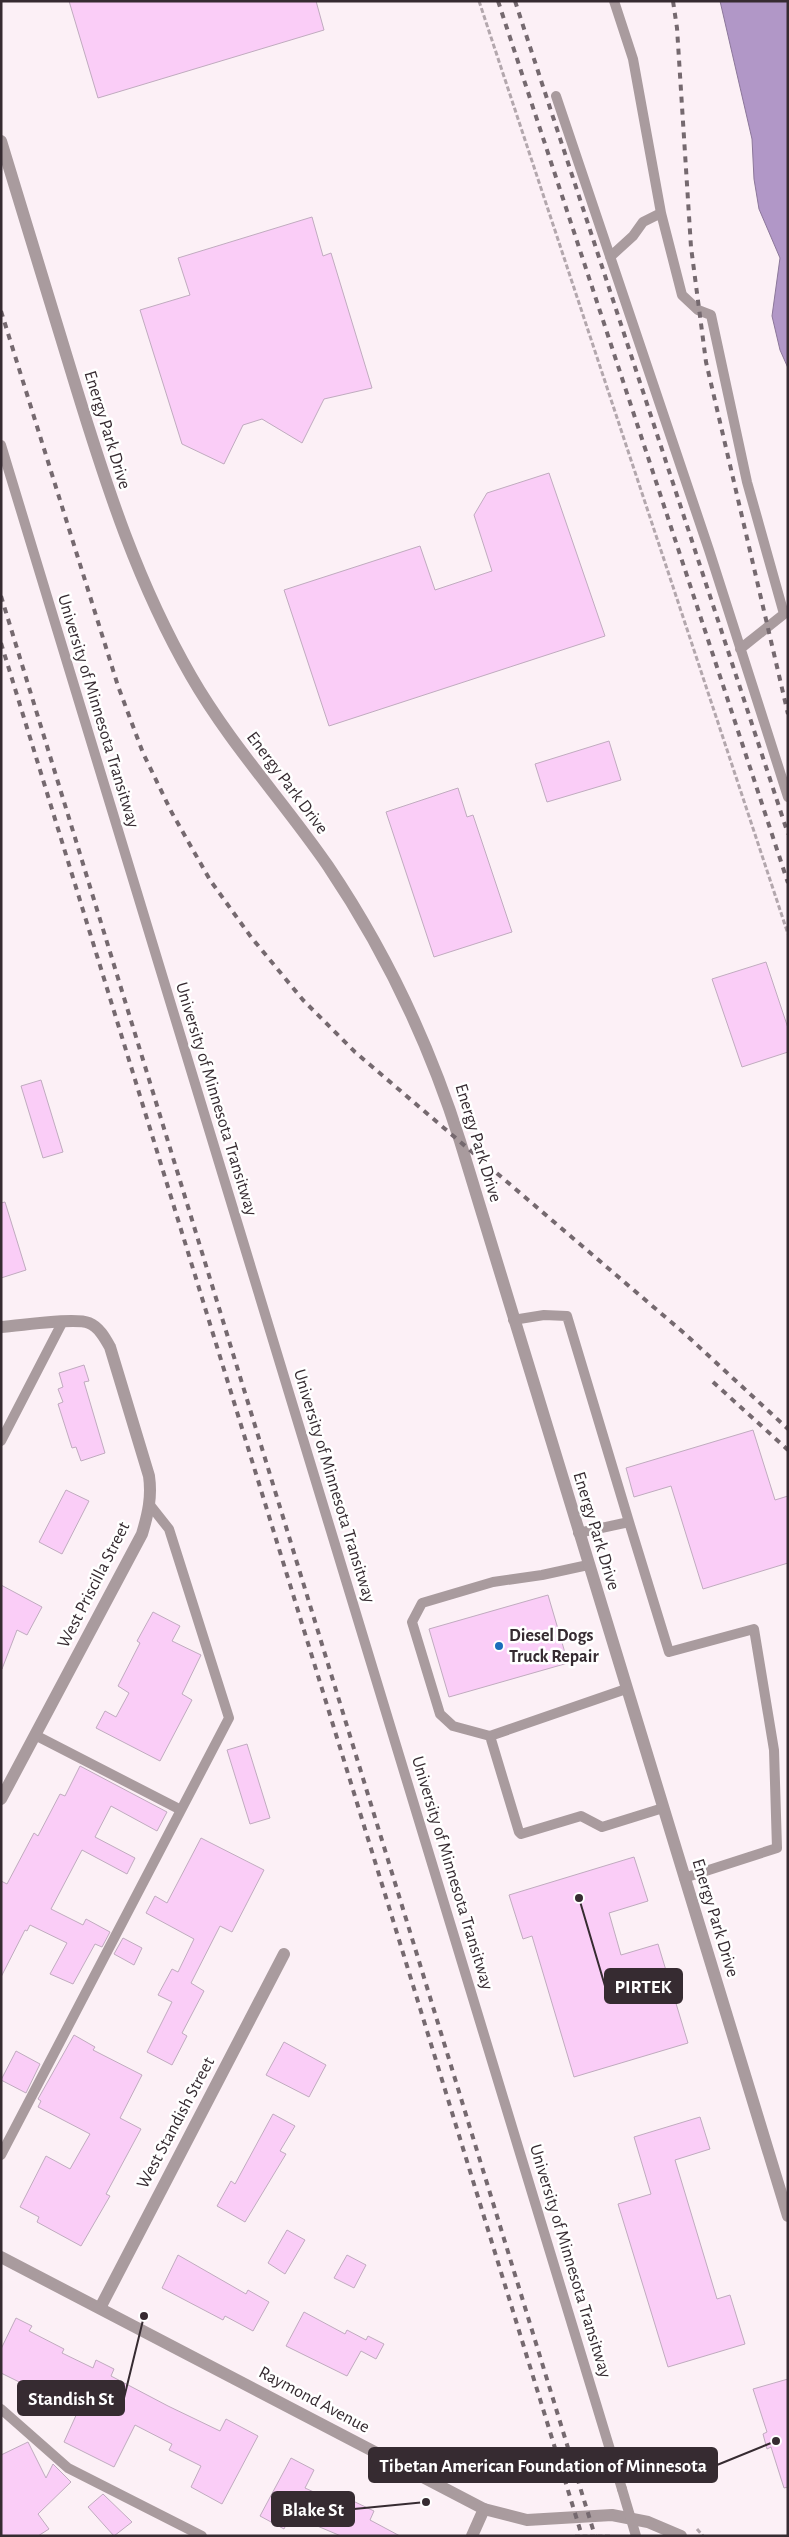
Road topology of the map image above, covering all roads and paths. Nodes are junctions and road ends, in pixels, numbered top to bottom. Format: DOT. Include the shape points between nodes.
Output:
graph roads {
  1 [pos="479,1"];
  2 [pos="614,1"];
  3 [pos="556,96"];
  4 [pos="1,142"];
  5 [pos="661,213"];
  6 [pos="610,257"];
  7 [pos="1,446"];
  8 [pos="740,649"];
  9 [pos="788,797"];
  10 [pos="788,934"];
  11 [pos="513,1320"];
  12 [pos="62,1323"];
  13 [pos="1,1327"];
  14 [pos="1,1441"];
  15 [pos="150,1505"];
  16 [pos="629,1522"];
  17 [pos="578,1533"];
  18 [pos="588,1564"];
  19 [pos="626,1689"];
  20 [pos="35,1735"];
  21 [pos="490,1736"];
  22 [pos="1,1798"];
  23 [pos="663,1808"];
  24 [pos="181,1810"];
  25 [pos="684,1878"];
  26 [pos="284,1954"];
  27 [pos="1,2155"];
  28 [pos="784,2188"];
  29 [pos="788,2216"];
  30 [pos="1,2257"];
  31 [pos="100,2308"];
  32 [pos="1,2409"];
  33 [pos="484,2509"];
  34 [pos="202,2536"];
  35 [pos="472,2536"];
  36 [pos="575,2536"];
  37 [pos="610,2536"];
  38 [pos="636,2536"];
  39 [pos="681,2536"];
  1 -- 10 [label="path"];
  2 -- 5 [label="lane" via="633,59"];
  3 -- 6 [label="lane"];
  4 -- 11 [label="street, Energy Park Drive" via="110,498 146,589 206,700 326,863 396,978 448,1103"];
  5 -- 6 [label="lane" via="644,222 634,236"];
  5 -- 8 [label="lane" via="682,295 698,310 711,315 747,482 784,614"];
  6 -- 8 [label="lane"];
  7 -- 38 [label="lane, University of Minnesota Transitway, bridge"];
  8 -- 9 [label="lane"];
  11 -- 16 [label="lane" via="544,1315 567,1316"];
  11 -- 17 [label="street, Energy Park Drive"];
  12 -- 13 [label="street"];
  12 -- 14 [label="lane"];
  12 -- 15 [label="street, West Priscilla Street" via="89,1323 103,1334 110,1347 149,1476"];
  15 -- 20 [label="street, West Priscilla Street" via="142,1534"];
  15 -- 24 [label="lane" via="169,1529 229,1718"];
  16 -- 17 [label="lane"];
  16 -- 25 [label="lane" via="669,1652 754,1629 774,1750 777,1848"];
  17 -- 18 [label="street, Energy Park Drive"];
  18 -- 19 [label="street, Energy Park Drive"];
  18 -- 21 [label="lane" via="493,1582 422,1604 412,1622 440,1714 453,1726"];
  19 -- 21 [label="lane"];
  19 -- 23 [label="street, Energy Park Drive"];
  20 -- 22 [label="street, West Priscilla Street"];
  20 -- 24 [label="lane"];
  21 -- 23 [label="lane" via="521,1834 581,1816 602,1827"];
  23 -- 25 [label="street, Energy Park Drive"];
  24 -- 27 [label="lane"];
  25 -- 28 [label="street, Energy Park Drive"];
  26 -- 31 [label="street, West Standish Street"];
  28 -- 29 [label="street, Energy Park Drive"];
  30 -- 31 [label="street, Raymond Avenue"];
  31 -- 33 [label="street, Raymond Avenue"];
  32 -- 34 [label="lane" via="68,2468"];
  33 -- 35 [label="street"];
  33 -- 39 [label="street, Raymond Avenue" via="527,2520 612,2515 648,2522"];
  36 -- 37 [label="path"];
}
